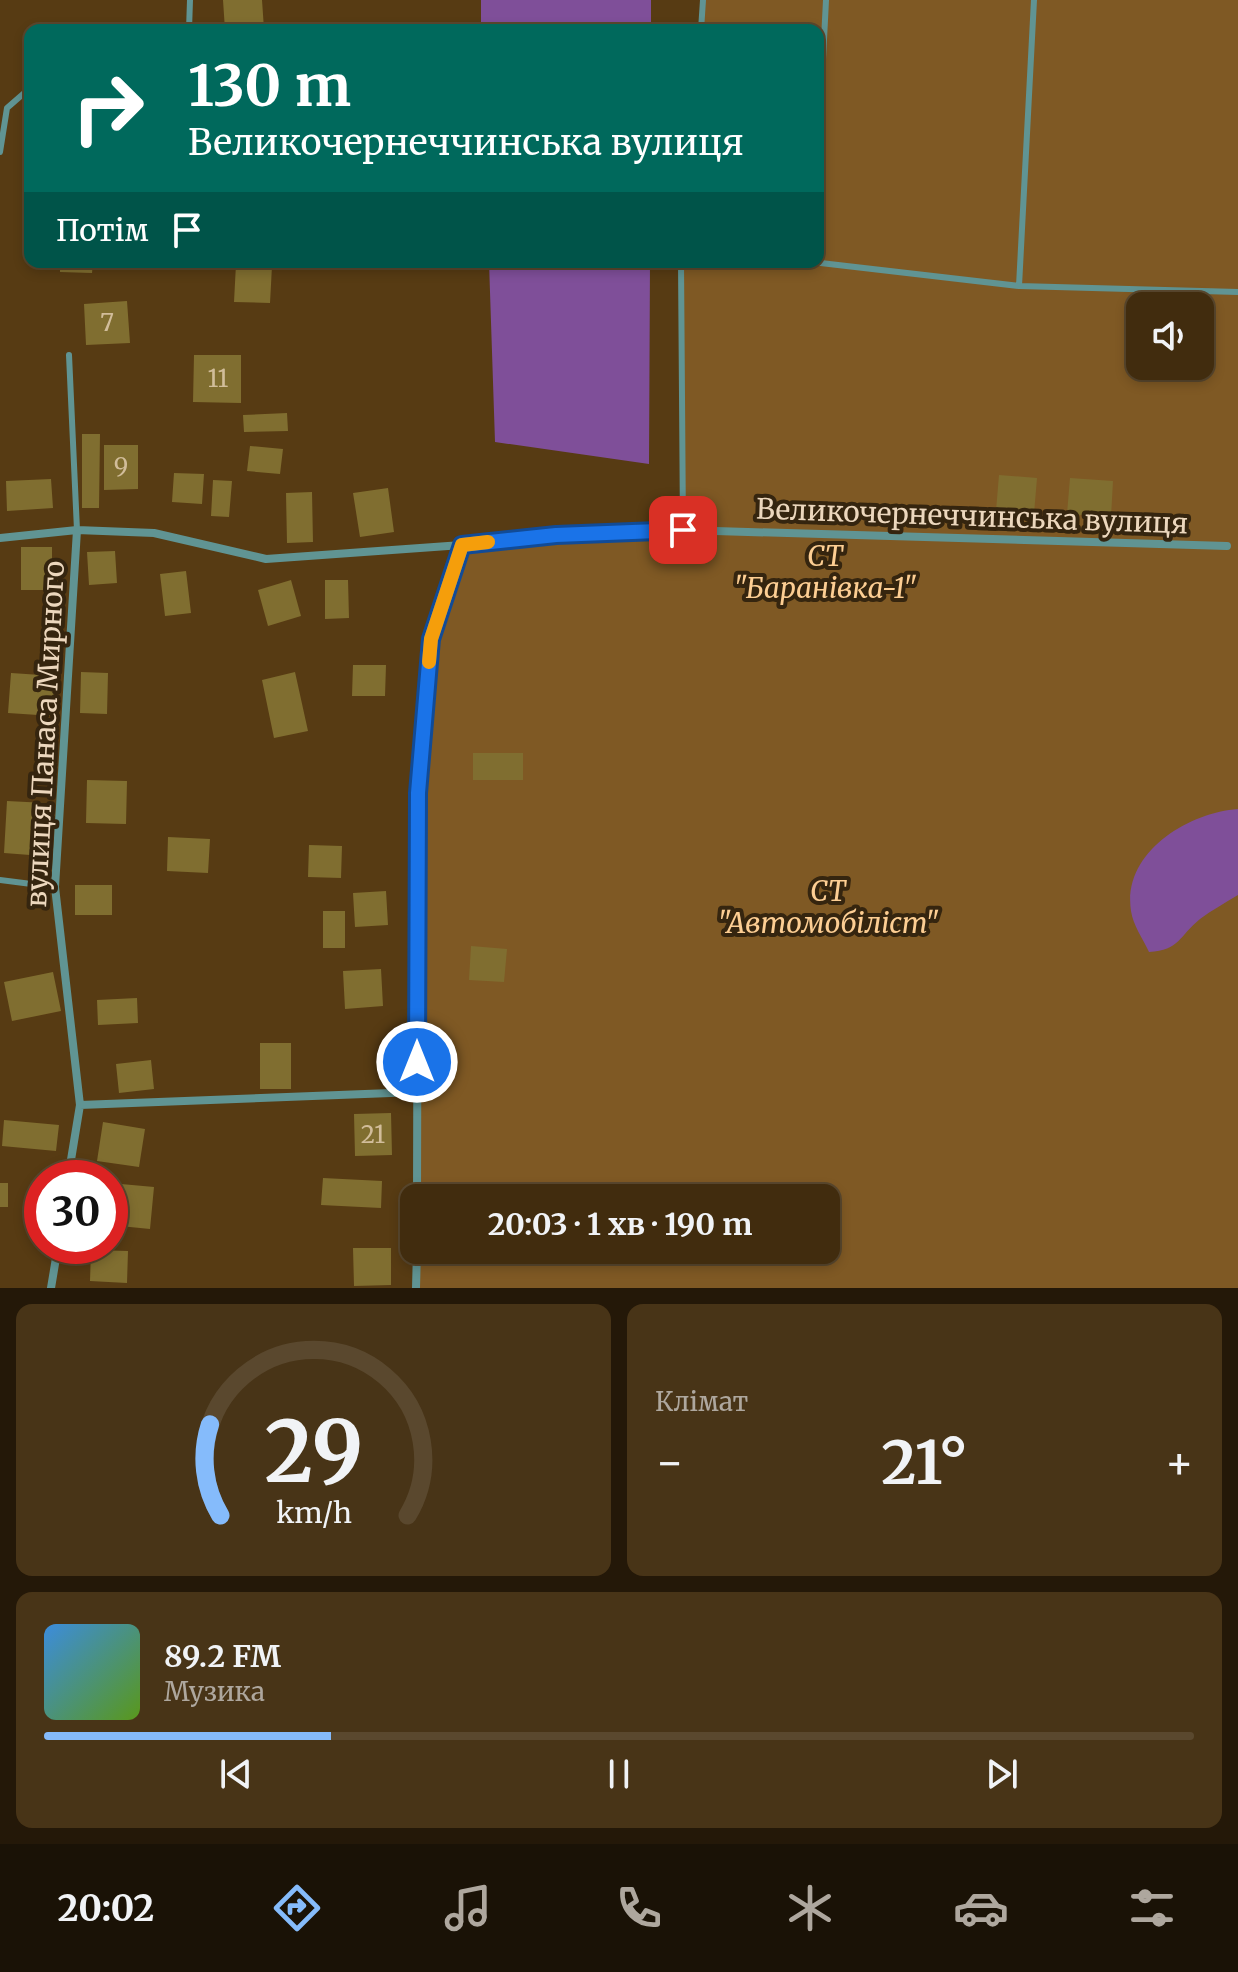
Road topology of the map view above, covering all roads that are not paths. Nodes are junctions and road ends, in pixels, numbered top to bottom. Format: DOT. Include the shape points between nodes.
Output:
graph roads {
  1 [pos="190,0"];
  2 [pos="703,0"];
  3 [pos="826,0"];
  4 [pos="1034,0"];
  5 [pos="189,24"];
  6 [pos="701,24"];
  7 [pos="824,40"];
  8 [pos="24,93"];
  9 [pos="0,152"];
  10 [pos="824,263"];
  11 [pos="681,268"];
  12 [pos="1019,286"];
  13 [pos="1238,292"];
  14 [pos="69,355"];
  15 [pos="77,530"];
  16 [pos="683,530"];
  17 [pos="0,538"];
  18 [pos="462,545"];
  19 [pos="1227,546"];
  20 [pos="1238,546"];
  21 [pos="0,880"];
  22 [pos="55,887"];
  23 [pos="417,1092"];
  24 [pos="80,1105"];
  25 [pos="71,1160"];
  26 [pos="417,1184"];
  27 [pos="55,1264"];
  28 [pos="417,1264"];
  29 [pos="51,1288"];
  30 [pos="416,1288"];
  1 -- 5 [label="lane"];
  2 -- 6 [label="lane"];
  3 -- 7 [label="lane"];
  4 -- 12 [label="lane"];
  8 -- 9 [label="lane" via="7,108"];
  10 -- 12 [label="lane"];
  11 -- 16 [label="lane"];
  12 -- 13 [label="lane"];
  14 -- 15 [label="lane"];
  15 -- 17 [label="street, Великочернеччинська вулиця"];
  15 -- 18 [label="street, Великочернеччинська вулиця" via="154,533 266,559"];
  15 -- 22 [label="street, вулиця Панаса Мирного"];
  16 -- 18 [label="street, Великочернеччинська вулиця"];
  16 -- 19 [label="street, Великочернеччинська вулиця"];
  18 -- 23 [label="street" via="431,639 418,793"];
  19 -- 20 [label="lane"];
  21 -- 22 [label="lane"];
  22 -- 24 [label="street, вулиця Панаса Мирного"];
  23 -- 24 [label="street"];
  23 -- 26 [label="street"];
  24 -- 25 [label="street, вулиця Панаса Мирного"];
  27 -- 29 [label="street"];
  28 -- 30 [label="street"];
}
